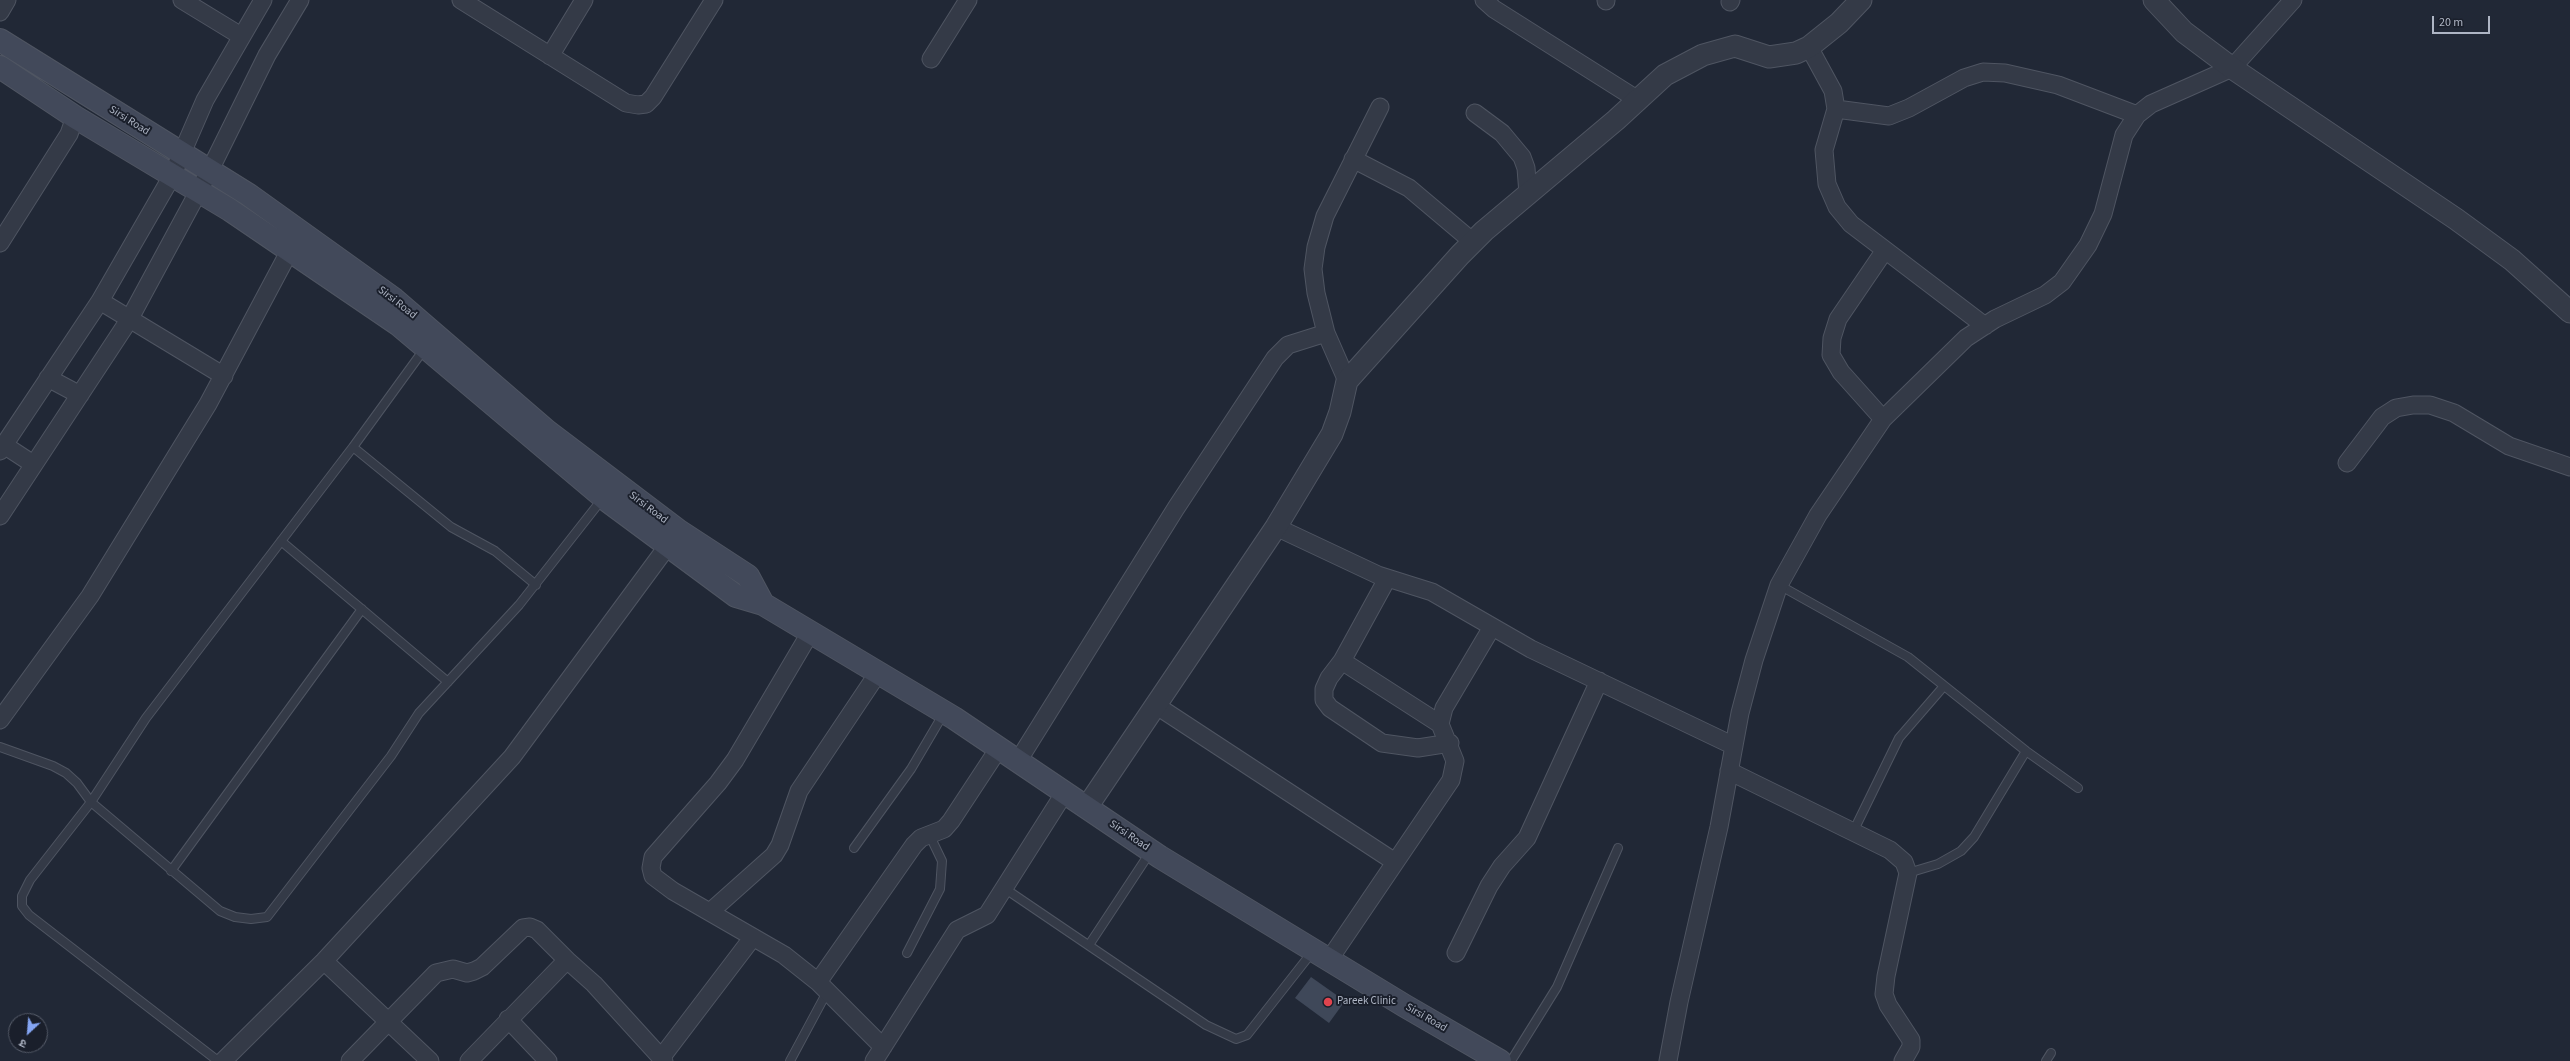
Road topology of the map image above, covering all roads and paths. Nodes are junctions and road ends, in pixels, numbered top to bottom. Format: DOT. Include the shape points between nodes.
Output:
graph roads {
  1 [pos="7,0"];
  2 [pos="182,0"];
  3 [pos="263,0"];
  4 [pos="300,0"];
  5 [pos="461,0"];
  6 [pos="584,0"];
  7 [pos="714,0"];
  8 [pos="968,0"];
  9 [pos="1484,0"];
  10 [pos="1861,0"];
  11 [pos="2154,0"];
  12 [pos="2293,0"];
  13 [pos="0,12"];
  14 [pos="242,36"];
  15 [pos="0,40"];
  16 [pos="1809,47"];
  17 [pos="550,56"];
  18 [pos="931,59"];
  19 [pos="0,67"];
  20 [pos="2232,68"];
  21 [pos="1638,100"];
  22 [pos="1380,107"];
  23 [pos="1836,109"];
  24 [pos="1475,113"];
  25 [pos="2137,115"];
  26 [pos="75,117"];
  27 [pos="182,153"];
  28 [pos="1353,159"];
  29 [pos="210,170"];
  30 [pos="172,176"];
  31 [pos="199,191"];
  32 [pos="1528,194"];
  33 [pos="1473,242"];
  34 [pos="0,243"];
  35 [pos="290,250"];
  36 [pos="1885,250"];
  37 [pos="100,301"];
  38 [pos="2570,312"];
  39 [pos="129,320"];
  40 [pos="1985,326"];
  41 [pos="1326,333"];
  42 [pos="426,348"];
  43 [pos="224,376"];
  44 [pos="48,378"];
  45 [pos="1347,381"];
  46 [pos="80,395"];
  47 [pos="1883,418"];
  48 [pos="353,447"];
  49 [pos="2,448"];
  50 [pos="2347,463"];
  51 [pos="33,464"];
  52 [pos="2570,467"];
  53 [pos="604,498"];
  54 [pos="0,516"];
  55 [pos="1276,527"];
  56 [pos="674,538"];
  57 [pos="281,541"];
  58 [pos="1388,578"];
  59 [pos="536,585"];
  60 [pos="1779,585"];
  61 [pos="362,609"];
  62 [pos="1492,627"];
  63 [pos="810,633"];
  64 [pos="1342,661"];
  65 [pos="878,673"];
  66 [pos="1598,681"];
  67 [pos="448,682"];
  68 [pos="1944,686"];
  69 [pos="1157,706"];
  70 [pos="945,712"];
  71 [pos="0,720"];
  72 [pos="1440,724"];
  73 [pos="1450,743"];
  74 [pos="1734,746"];
  75 [pos="0,747"];
  76 [pos="999,748"];
  77 [pos="2026,750"];
  78 [pos="1018,761"];
  79 [pos="1729,771"];
  80 [pos="2078,788"];
  81 [pos="1065,792"];
  82 [pos="90,802"];
  83 [pos="1087,807"];
  84 [pos="1853,832"];
  85 [pos="929,834"];
  86 [pos="854,848"];
  87 [pos="1618,848"];
  88 [pos="1151,851"];
  89 [pos="1395,862"];
  90 [pos="171,871"];
  91 [pos="1908,873"];
  92 [pos="1004,888"];
  93 [pos="710,912"];
  94 [pos="753,937"];
  95 [pos="1089,945"];
  96 [pos="907,953"];
  97 [pos="1456,954"];
  98 [pos="1321,955"];
  99 [pos="567,960"];
  100 [pos="324,961"];
  101 [pos="823,987"];
  102 [pos="508,1019"];
  103 [pos="388,1021"];
  104 [pos="883,1046"];
  105 [pos="2051,1053"];
  106 [pos="662,1059"];
  107 [pos="218,1061"];
  108 [pos="223,1061"];
  109 [pos="350,1061"];
  110 [pos="430,1061"];
  111 [pos="469,1061"];
  112 [pos="548,1061"];
  113 [pos="790,1061"];
  114 [pos="874,1061"];
  115 [pos="1500,1061"];
  116 [pos="1512,1061"];
  117 [pos="1668,1061"];
  118 [pos="1903,1061"];
  119 [pos="2046,1061"];
  1 -- 13 [label="street"];
  2 -- 14 [label="street"];
  3 -- 14 [label="street"];
  4 -- 29 [label="street" via="267,55"];
  5 -- 17 [label="street"];
  6 -- 17 [label="street"];
  7 -- 17 [label="street" via="646,104 626,103"];
  8 -- 18 [label="street"];
  9 -- 21 [label="street" via="1494,9"];
  10 -- 16 [label="street" via="1839,23"];
  11 -- 20 [label="street" via="2184,32"];
  12 -- 20 [label="street"];
  14 -- 27 [label="street" via="205,100"];
  15 -- 27 [label="main road, Sirsi Road"];
  16 -- 21 [label="street" via="1796,53 1769,57 1735,46 1703,55 1665,75"];
  16 -- 23 [label="street" via="1833,90"];
  19 -- 26 [label="main road, Sirsi Road"];
  20 -- 25 [label="street" via="2151,104"];
  20 -- 38 [label="street" via="2456,219 2512,260"];
  21 -- 32 [label="street"];
  22 -- 28 [label="street"];
  23 -- 25 [label="street" via="1889,116 1964,78 1983,72 2005,73 2058,85"];
  23 -- 36 [label="street" via="1824,150 1827,184 1837,207 1851,224"];
  24 -- 32 [label="street" via="1502,133 1522,158 1526,168"];
  25 -- 40 [label="street" via="2124,135 2103,214 2088,245 2062,282 2045,295"];
  26 -- 30 [label="main road, Sirsi Road"];
  26 -- 34 [label="street" via="69,134"];
  27 -- 29 [label="main road, Sirsi Road"];
  27 -- 30 [label="street"];
  28 -- 33 [label="street" via="1409,188"];
  28 -- 41 [label="street" via="1324,216 1316,247 1313,269"];
  29 -- 31 [label="street"];
  29 -- 56 [label="main road, Sirsi Road" via="394,299"];
  30 -- 31 [label="main road, Sirsi Road"];
  30 -- 37 [label="street"];
  31 -- 35 [label="main road, Sirsi Road"];
  31 -- 39 [label="street"];
  32 -- 33 [label="street"];
  33 -- 45 [label="street"];
  35 -- 42 [label="main road, Sirsi Road" via="399,325"];
  35 -- 43 [label="street"];
  36 -- 40 [label="street"];
  36 -- 47 [label="street" via="1838,320 1832,338 1831,355 1841,372"];
  37 -- 39 [label="street"];
  37 -- 44 [label="street"];
  39 -- 43 [label="street"];
  39 -- 46 [label="street"];
  40 -- 47 [label="street" via="1966,338"];
  41 -- 45 [label="street"];
  41 -- 78 [label="street" via="1288,345 1275,358 1176,508"];
  42 -- 48 [label="lane"];
  42 -- 53 [label="main road, Sirsi Road"];
  43 -- 71 [label="street" via="90,596"];
  44 -- 46 [label="street"];
  44 -- 49 [label="street"];
  45 -- 55 [label="street" via="1332,434"];
  46 -- 51 [label="street"];
  47 -- 60 [label="street" via="1818,515"];
  48 -- 57 [label="lane"];
  48 -- 59 [label="lane" via="451,526 495,551"];
  49 -- 51 [label="street"];
  50 -- 52 [label="street" via="2382,417 2396,408 2430,405 2454,413 2509,446"];
  51 -- 54 [label="street"];
  53 -- 56 [label="main road, Sirsi Road"];
  53 -- 59 [label="lane"];
  55 -- 58 [label="street"];
  55 -- 69 [label="street"];
  56 -- 63 [label="main road, Sirsi Road" via="748,576 762,604"];
  56 -- 100 [label="street" via="512,757"];
  57 -- 61 [label="lane"];
  57 -- 82 [label="lane" via="146,718"];
  58 -- 62 [label="street" via="1432,592"];
  58 -- 64 [label="street"];
  59 -- 67 [label="lane"];
  60 -- 68 [label="lane" via="1901,653"];
  60 -- 74 [label="street" via="1754,660"];
  61 -- 67 [label="lane"];
  61 -- 90 [label="lane"];
  62 -- 66 [label="street"];
  62 -- 72 [label="street" via="1444,708"];
  63 -- 65 [label="main road, Sirsi Road"];
  63 -- 93 [label="street" via="735,760 653,857 653,876 673,891"];
  64 -- 72 [label="street"];
  64 -- 73 [label="street" via="1324,689 1324,700 1330,708 1382,743 1418,748"];
  65 -- 70 [label="main road, Sirsi Road"];
  65 -- 93 [label="street" via="799,791 780,846 774,855"];
  66 -- 74 [label="street"];
  66 -- 97 [label="street" via="1530,833 1489,886"];
  67 -- 90 [label="lane" via="420,713 386,762 267,916 251,920 235,917 220,910"];
  68 -- 77 [label="lane"];
  68 -- 84 [label="lane" via="1899,738"];
  69 -- 83 [label="street"];
  69 -- 89 [label="street"];
  70 -- 76 [label="main road, Sirsi Road"];
  70 -- 86 [label="lane" via="911,769"];
  72 -- 73 [label="street"];
  73 -- 89 [label="street" via="1456,761 1451,780"];
  74 -- 79 [label="street"];
  75 -- 82 [label="lane" via="66,773 77,783"];
  76 -- 78 [label="main road, Sirsi Road"];
  76 -- 85 [label="street" via="951,821 944,829"];
  77 -- 80 [label="lane"];
  77 -- 91 [label="lane" via="1974,837 1961,851 1938,864"];
  78 -- 81 [label="main road, Sirsi Road"];
  79 -- 84 [label="street"];
  79 -- 117 [label="street"];
  81 -- 83 [label="main road, Sirsi Road"];
  81 -- 92 [label="street"];
  82 -- 90 [label="lane"];
  82 -- 107 [label="lane" via="30,880 22,896 22,906 29,915"];
  83 -- 88 [label="main road, Sirsi Road"];
  84 -- 91 [label="street" via="1890,850 1904,862"];
  85 -- 96 [label="lane" via="942,861 940,889"];
  85 -- 101 [label="street" via="914,845"];
  87 -- 116 [label="lane" via="1557,987"];
  88 -- 95 [label="lane"];
  88 -- 98 [label="main road, Sirsi Road"];
  89 -- 98 [label="street"];
  91 -- 118 [label="street" via="1884,994 1888,1005 1911,1040"];
  92 -- 95 [label="lane"];
  92 -- 104 [label="street" via="987,914 957,930"];
  93 -- 94 [label="street"];
  94 -- 101 [label="street" via="784,955"];
  94 -- 106 [label="street"];
  95 -- 98 [label="lane" via="1206,1025 1236,1039 1247,1035"];
  98 -- 115 [label="main road, Sirsi Road"];
  99 -- 102 [label="street"];
  99 -- 103 [label="street" via="537,930 523,928 482,967 467,972 454,969 436,973"];
  99 -- 106 [label="street" via="594,984"];
  100 -- 103 [label="street"];
  100 -- 108 [label="street"];
  101 -- 104 [label="street"];
  101 -- 113 [label="lane"];
  102 -- 111 [label="street"];
  102 -- 112 [label="street"];
  103 -- 109 [label="street"];
  103 -- 110 [label="street"];
  104 -- 114 [label="street"];
  105 -- 119 [label="lane"];
}
